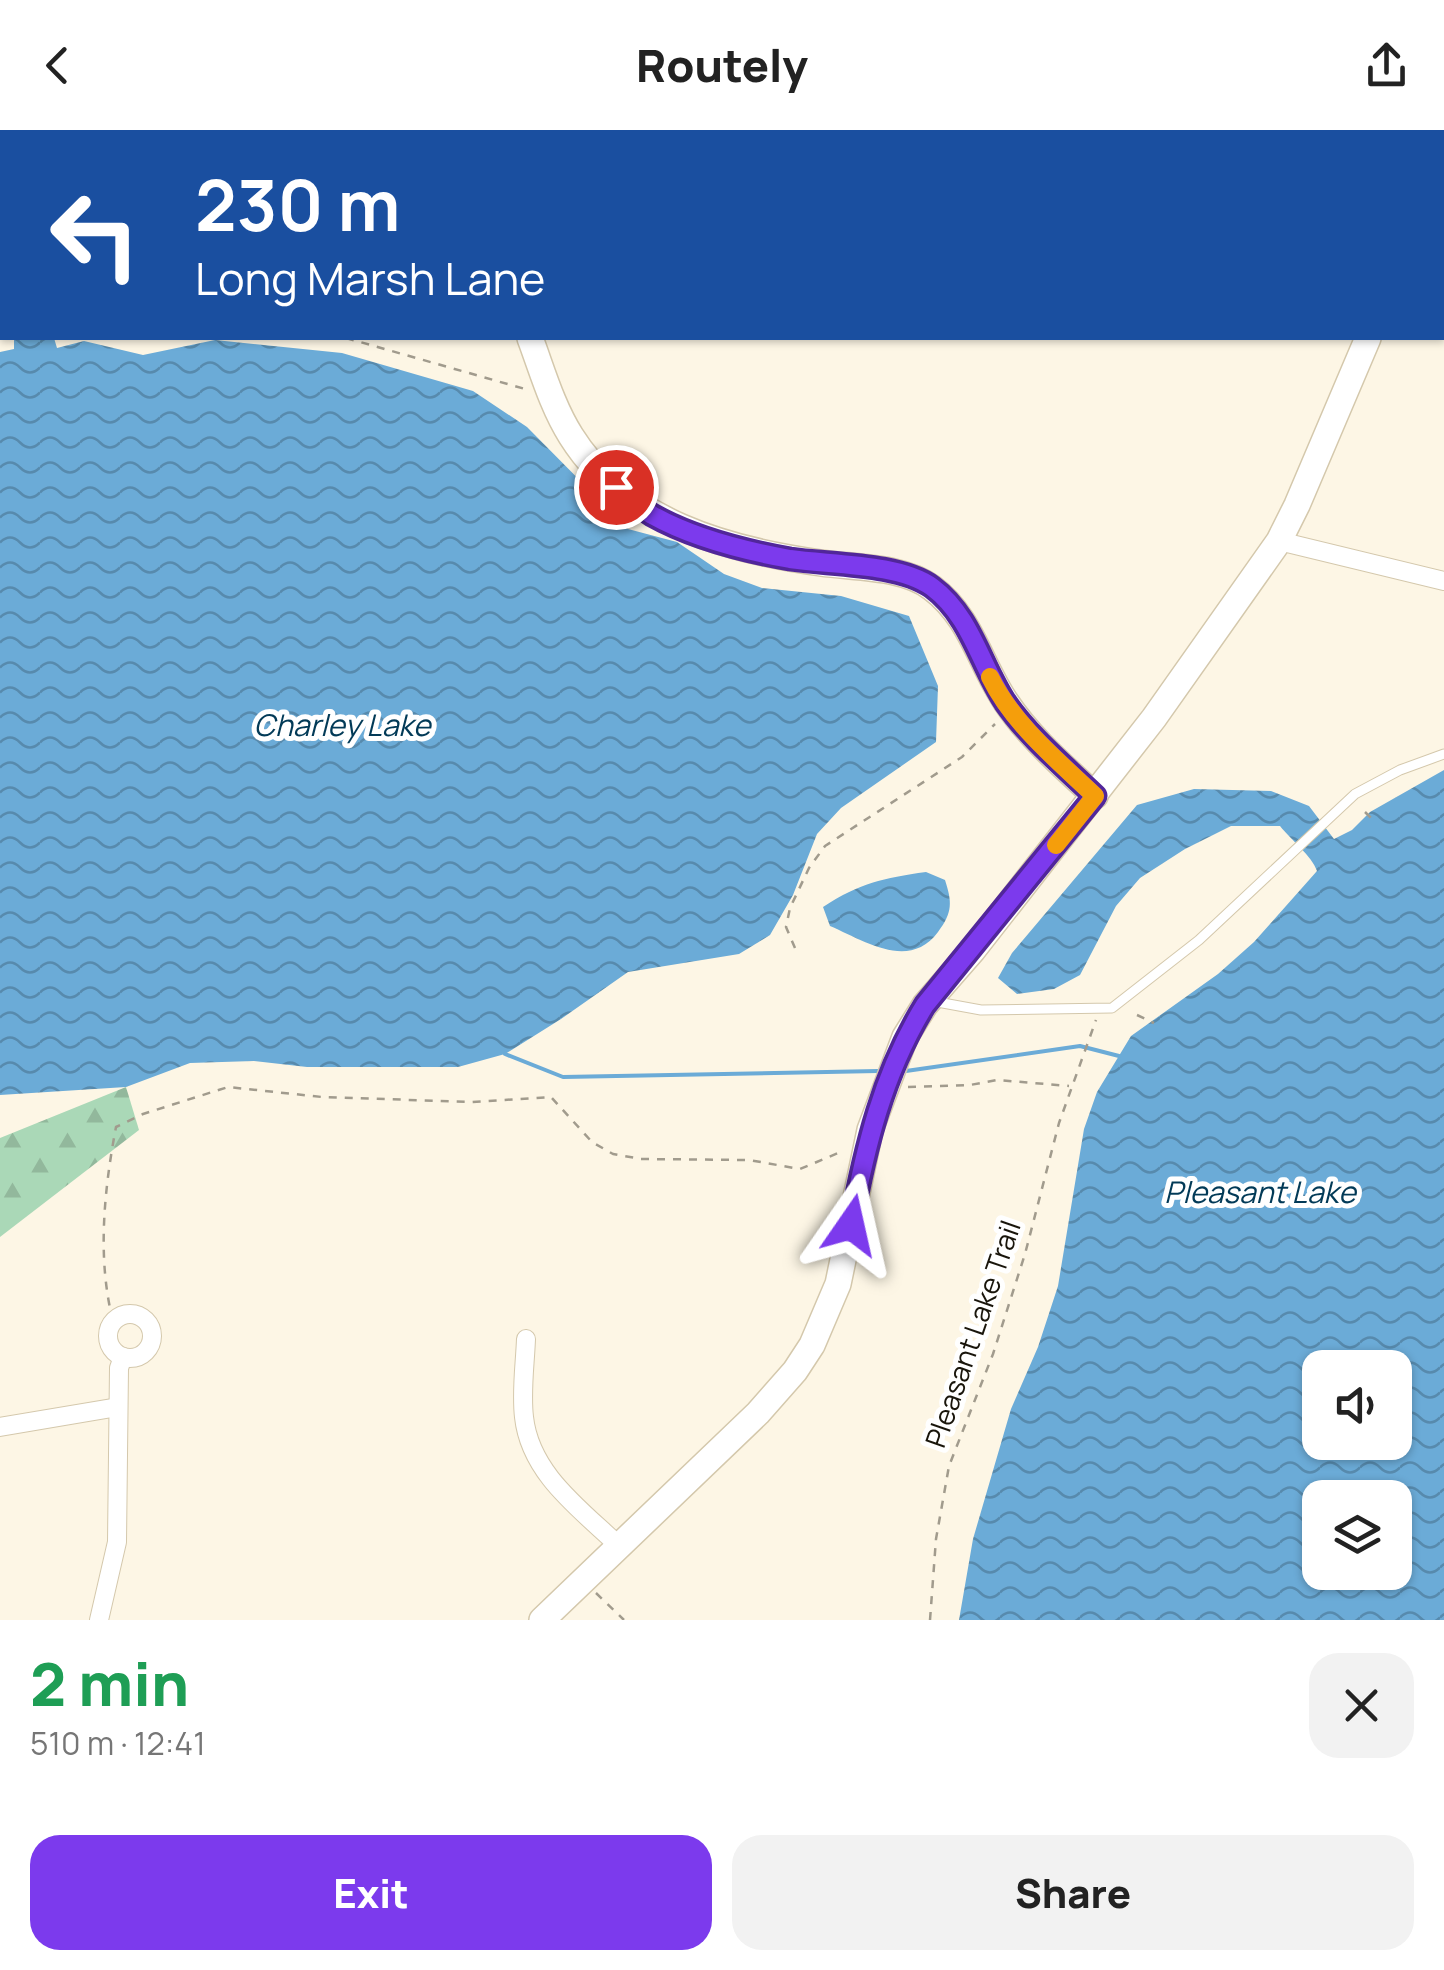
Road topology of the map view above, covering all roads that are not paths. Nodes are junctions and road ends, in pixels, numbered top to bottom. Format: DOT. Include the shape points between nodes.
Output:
graph roads {
  1 [pos="531,340"];
  2 [pos="1367,340"];
  3 [pos="1279,541"];
  4 [pos="1444,581"];
  5 [pos="1444,754"];
  6 [pos="1095,796"];
  7 [pos="929,1000"];
  8 [pos="526,1339"];
  9 [pos="123,1357"];
  10 [pos="118,1408"];
  11 [pos="0,1427"];
  12 [pos="618,1545"];
  13 [pos="99,1620"];
  14 [pos="542,1620"];
  1 -- 6 [label="street" via="561,419 587,459 651,514 756,552 882,571 931,587 967,624 1010,709"];
  2 -- 3 [label="street"];
  3 -- 4 [label="street"];
  3 -- 6 [label="street"];
  5 -- 7 [label="lane" via="1355,794 1199,940 1112,1008 981,1010"];
  6 -- 7 [label="street"];
  7 -- 12 [label="street" via="885,1087 838,1284 812,1345 776,1394"];
  8 -- 12 [label="street" via="524,1414 534,1455"];
  9 -- 9 [label="street" via="108,1342 113,1321 139,1315 152,1332 145,1352"];
  9 -- 10 [label="street"];
  10 -- 11 [label="street"];
  10 -- 13 [label="street" via="117,1542"];
  12 -- 14 [label="street"];
}
